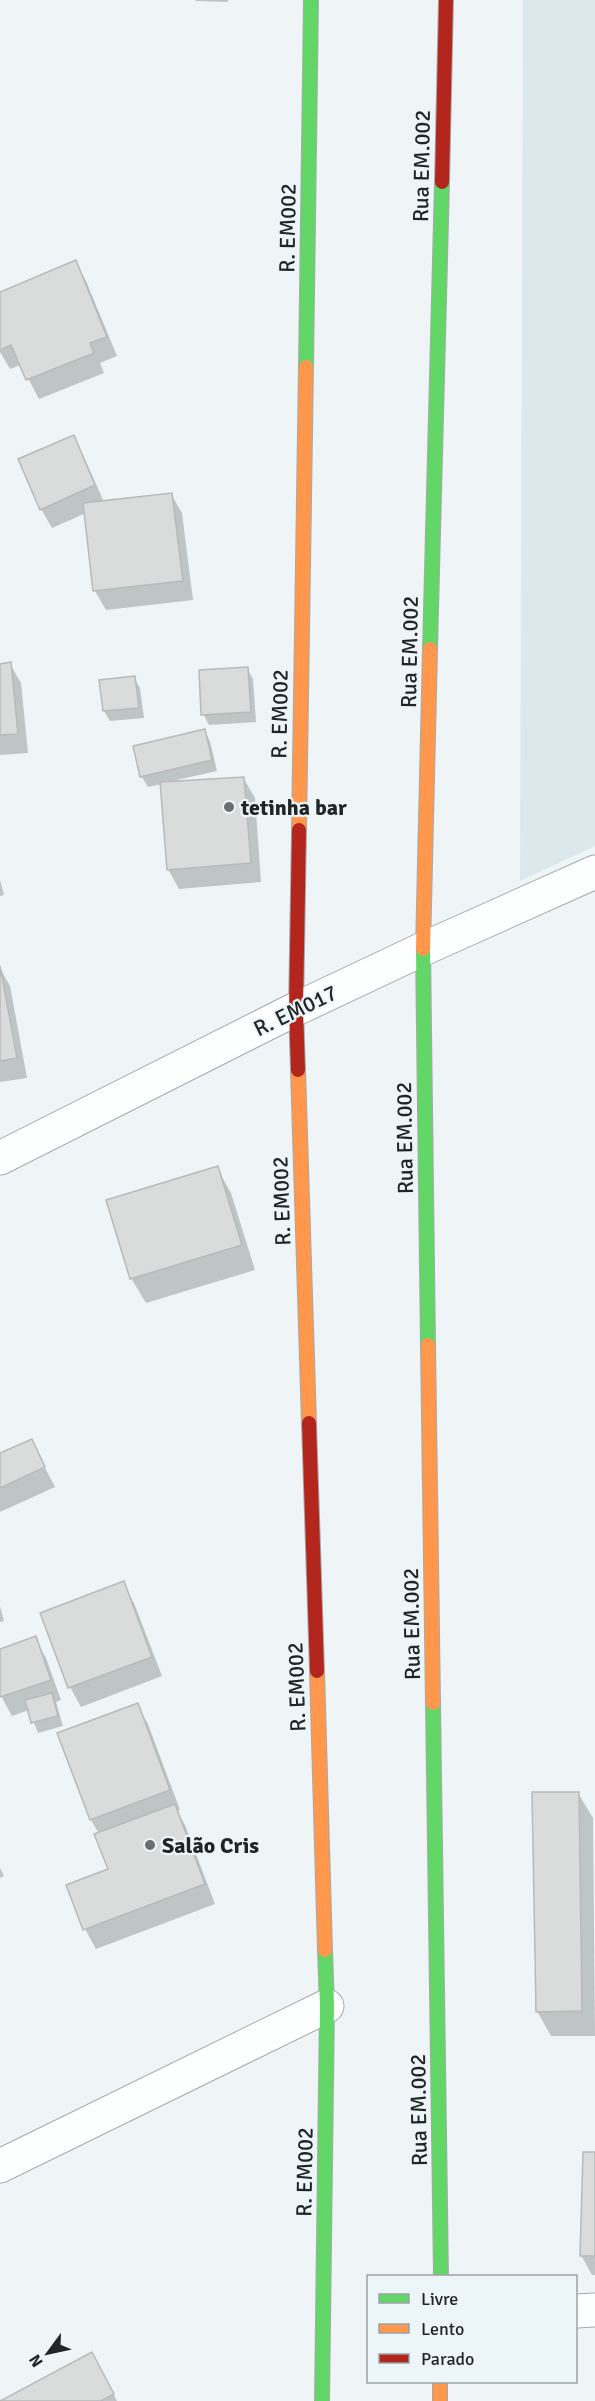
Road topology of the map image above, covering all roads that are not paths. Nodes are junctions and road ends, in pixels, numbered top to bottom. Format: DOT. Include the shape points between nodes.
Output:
graph roads {
  1 [pos="311,0"];
  2 [pos="446,0"];
  3 [pos="595,872"];
  4 [pos="423,949"];
  5 [pos="296,1009"];
  6 [pos="0,1158"];
  7 [pos="327,2006"];
  8 [pos="0,2166"];
  9 [pos="441,2275"];
  10 [pos="595,2310"];
  11 [pos="577,2311"];
  12 [pos="440,2383"];
  13 [pos="322,2401"];
  14 [pos="440,2401"];
  1 -- 5 [label="street, R. EM002"];
  2 -- 4 [label="street, Rua EM.002"];
  3 -- 4 [label="street, R. EM017"];
  4 -- 5 [label="street, R. EM017"];
  4 -- 9 [label="street, Rua EM.002"];
  5 -- 6 [label="street, R. EM017"];
  5 -- 7 [label="street, R. EM002"];
  7 -- 8 [label="street"];
  7 -- 13 [label="street, R. EM002"];
  10 -- 11 [label="street"];
  12 -- 14 [label="street"];
}
